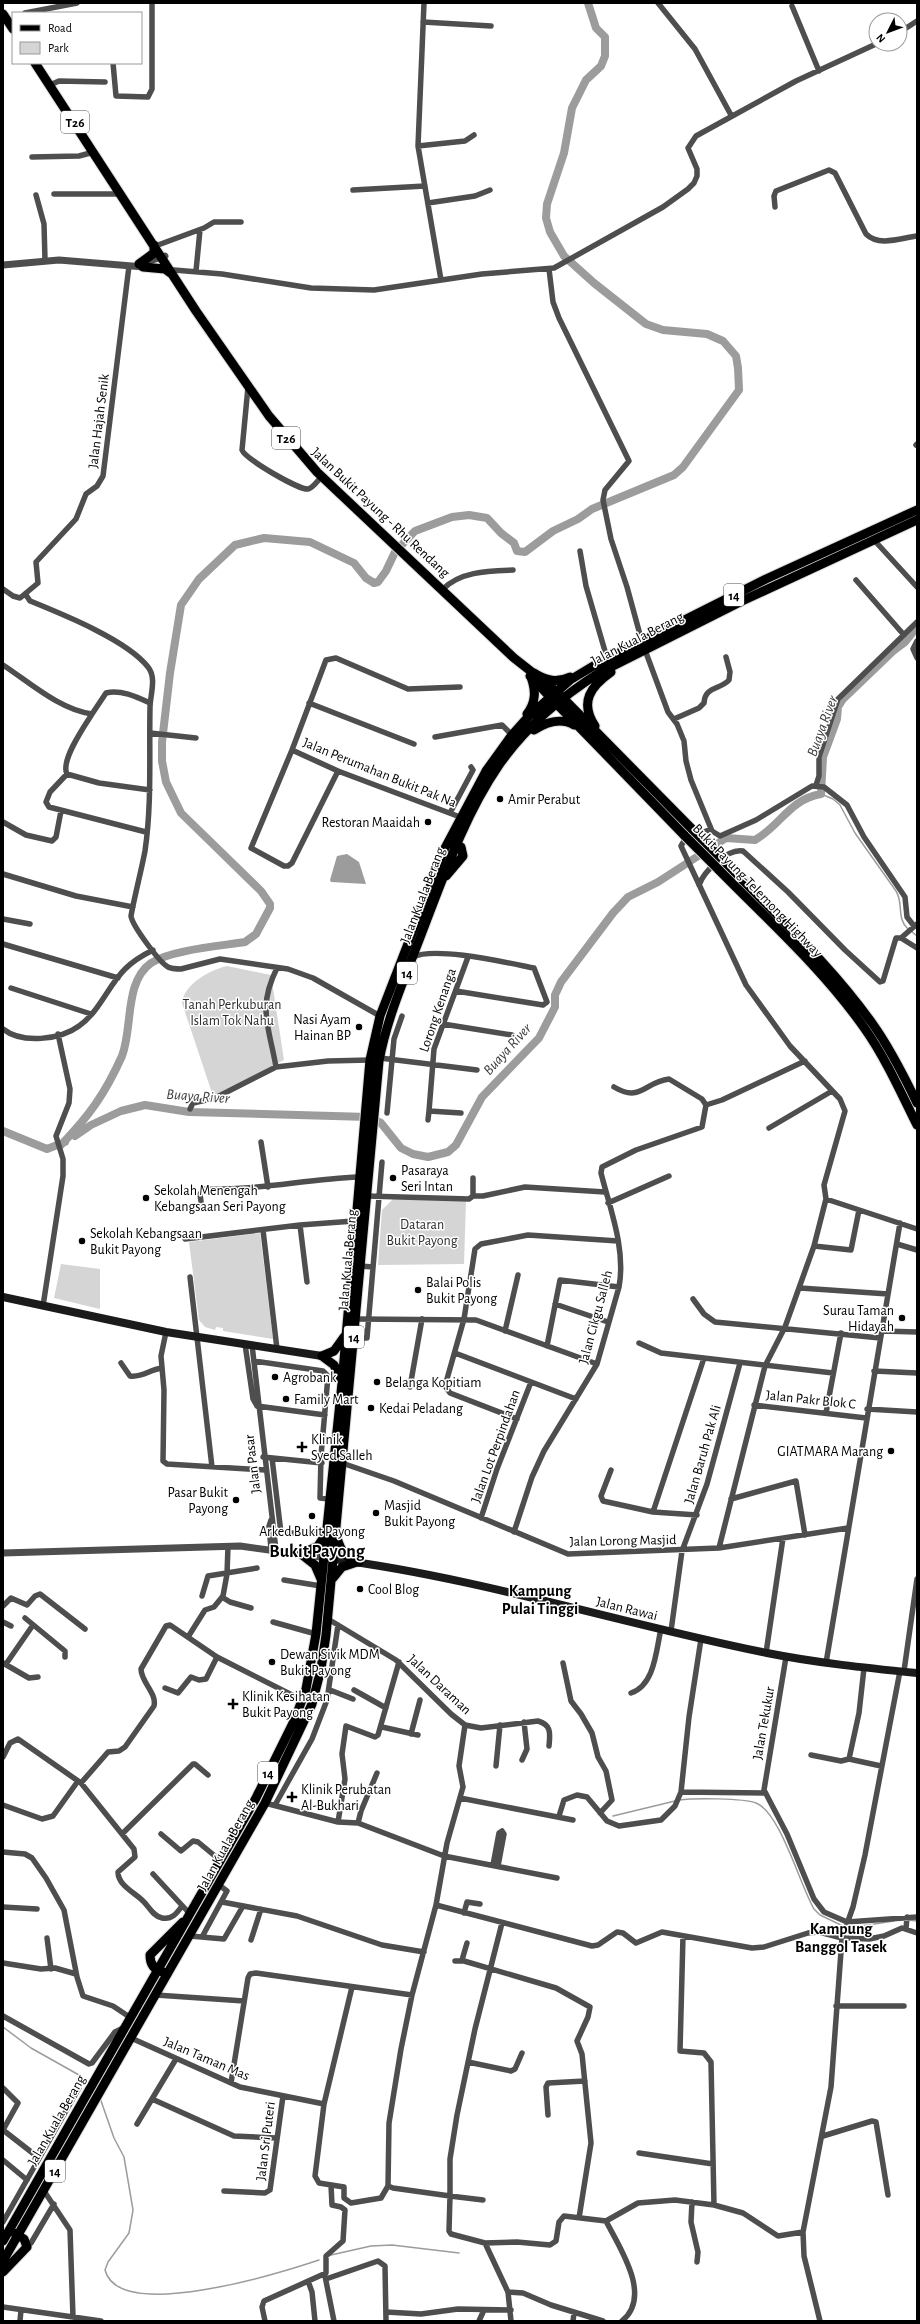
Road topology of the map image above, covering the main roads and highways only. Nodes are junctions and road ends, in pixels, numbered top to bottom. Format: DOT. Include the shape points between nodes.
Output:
graph roads {
  1 [pos="3,14"];
  2 [pos="12,28"];
  3 [pos="36,64"];
  4 [pos="113,182"];
  5 [pos="156,245"];
  6 [pos="174,272"];
  7 [pos="917,510"];
  8 [pos="917,520"];
  9 [pos="643,646"];
  10 [pos="635,655"];
  11 [pos="585,670"];
  12 [pos="532,675"];
  13 [pos="556,697"];
  14 [pos="580,729"];
  15 [pos="516,738"];
  16 [pos="624,760"];
  17 [pos="457,844"];
  18 [pos="445,848"];
  19 [pos="722,866"];
  20 [pos="917,1103"];
  21 [pos="917,1125"];
  22 [pos="3,1297"];
  23 [pos="350,1336"];
  24 [pos="322,1356"];
  25 [pos="342,1383"];
  26 [pos="326,1534"];
  27 [pos="336,1536"];
  28 [pos="334,1558"];
  29 [pos="359,1562"];
  30 [pos="331,1582"];
  31 [pos="321,1583"];
  32 [pos="917,1673"];
  33 [pos="190,1915"];
  34 [pos="175,1962"];
  35 [pos="158,1970"];
  36 [pos="6,2228"];
  37 [pos="19,2235"];
  38 [pos="3,2241"];
  39 [pos="3,2261"];
  40 [pos="3,2272"];
  1 -- 2 [label="main road"];
  3 -- 4 [label="main road, Jalan Bukit Payung - Rhu Rendang / T26"];
  4 -- 5 [label="main road, Jalan Bukit Payung - Rhu Rendang / T26"];
  4 -- 5 [label="main road, Jalan Bukit Payung - Rhu Rendang / T26"];
  5 -- 6 [label="main road, Jalan Bukit Payung - Rhu Rendang / T26"];
  5 -- 6 [label="main road" via="154,252 136,266"];
  6 -- 12 [label="main road, Jalan Bukit Payung - Rhu Rendang / T26" via="248,387 284,436 322,476"];
  7 -- 9 [label="main road, Jalan Kuala Berang / 14" via="766,579"];
  8 -- 9 [label="main road, Jalan Kuala Berang / 14"];
  9 -- 10 [label="main road, Jalan Kuala Berang / 14"];
  9 -- 11 [label="main road, Jalan Kuala Berang / 14" via="607,658"];
  10 -- 13 [label="main road, Jalan Kuala Berang / 14"];
  10 -- 16 [label="main road" via="596,683 589,695 588,704 591,719"];
  11 -- 12 [label="main road" via="556,681"];
  11 -- 13 [label="main road, Jalan Kuala Berang / 14"];
  12 -- 13 [label="main road, Jalan Bukit Payung - Rhu Rendang"];
  12 -- 15 [label="main road" via="535,700"];
  13 -- 14 [label="main road, Bukit Payung-Telemong Highway"];
  13 -- 15 [label="main road, Jalan Kuala Berang / 14"];
  13 -- 16 [label="main road, Bukit Payung-Telemong Highway"];
  14 -- 15 [label="main road" via="564,721 552,722"];
  14 -- 19 [label="main road, Bukit Payung-Telemong Highway, bridge" via="685,836"];
  15 -- 17 [label="main road, Jalan Kuala Berang / 14"];
  15 -- 18 [label="main road, Jalan Kuala Berang / 14" via="495,757 466,804"];
  16 -- 19 [label="main road, Bukit Payung-Telemong Highway, bridge" via="694,830"];
  17 -- 18 [label="main road"];
  17 -- 23 [label="main road, Jalan Kuala Berang / 14" via="389,1019 380,1058 356,1319"];
  18 -- 23 [label="main road, Jalan Kuala Berang / 14" via="380,1016 370,1060 354,1221"];
  19 -- 20 [label="main road, Bukit Payung-Telemong Highway" via="821,961 848,992 873,1024"];
  19 -- 21 [label="main road, Bukit Payung-Telemong Highway" via="856,1017 894,1078"];
  22 -- 24 [label="main road" via="166,1332"];
  23 -- 24 [label="main road" via="334,1351"];
  23 -- 25 [label="main road, Jalan Kuala Berang / 14"];
  23 -- 27 [label="main road, Jalan Kuala Berang / 14"];
  24 -- 25 [label="main road" via="334,1365"];
  25 -- 26 [label="main road, Jalan Kuala Berang / 14"];
  26 -- 31 [label="main road, Jalan Kuala Berang / 14"];
  26 -- 31 [label="main road" via="318,1546 301,1554 315,1565"];
  27 -- 28 [label="main road, Jalan Kuala Berang / 14"];
  27 -- 29 [label="main road" via="343,1553"];
  28 -- 29 [label="main road, Jalan Rawai"];
  28 -- 30 [label="main road, Jalan Kuala Berang / 14"];
  29 -- 30 [label="main road" via="342,1567"];
  29 -- 32 [label="main road, Jalan Rawai" via="502,1590 786,1657"];
  30 -- 34 [label="main road, Jalan Kuala Berang / 14" via="328,1619 316,1692 304,1723 265,1803"];
  31 -- 33 [label="main road, Jalan Kuala Berang / 14" via="311,1666 302,1700 256,1798"];
  33 -- 35 [label="main road, Jalan Kuala Berang / 14"];
  33 -- 35 [label="main road" via="150,1955 151,1964"];
  34 -- 35 [label="main road" via="166,1972"];
  34 -- 37 [label="main road, Jalan Kuala Berang / 14"];
  35 -- 36 [label="main road, Jalan Kuala Berang / 14" via="83,2102"];
  36 -- 37 [label="main road"];
  36 -- 38 [label="main road, Jalan Kuala Berang / 14"];
  37 -- 39 [label="main road, Jalan Kuala Berang / 14"];
  37 -- 40 [label="main road" via="27,2244 25,2250"];
}
